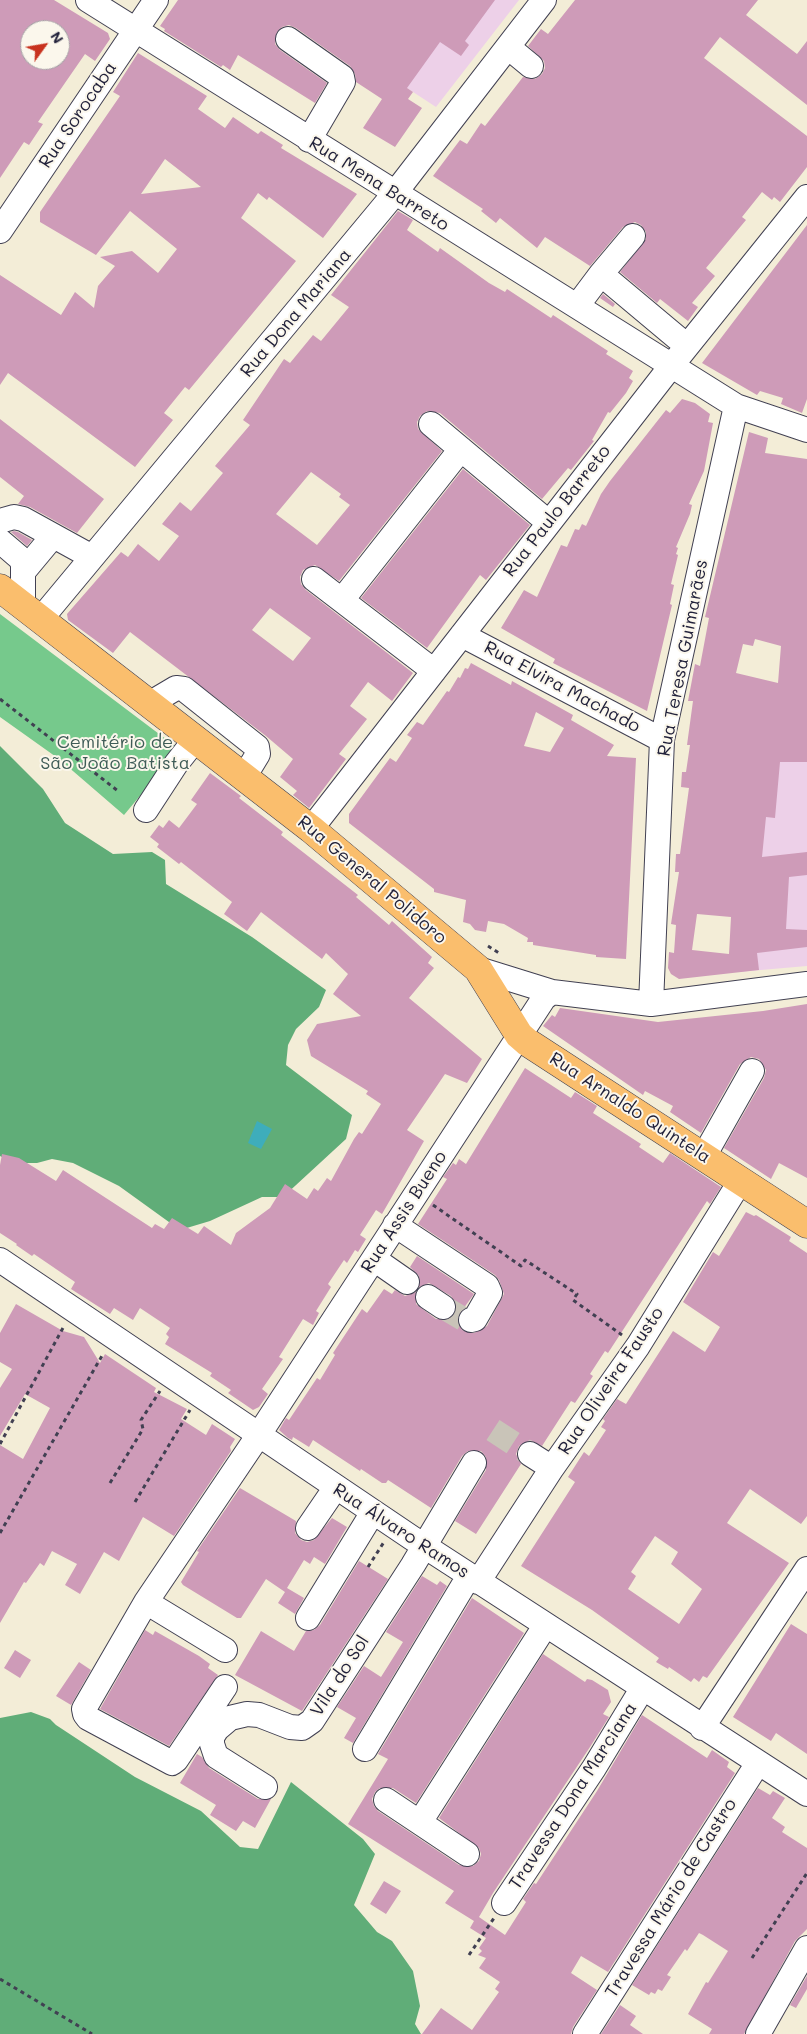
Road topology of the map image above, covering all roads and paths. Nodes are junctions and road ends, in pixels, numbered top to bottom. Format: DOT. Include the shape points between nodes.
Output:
graph roads {
  1 [pos="88,0"];
  2 [pos="156,0"];
  3 [pos="544,0"];
  4 [pos="136,30"];
  5 [pos="288,39"];
  6 [pos="508,46"];
  7 [pos="531,66"];
  8 [pos="309,140"];
  9 [pos="395,193"];
  10 [pos="807,197"];
  11 [pos="0,231"];
  12 [pos="633,236"];
  13 [pos="601,274"];
  14 [pos="577,306"];
  15 [pos="661,324"];
  16 [pos="687,346"];
  17 [pos="646,348"];
  18 [pos="672,364"];
  19 [pos="736,406"];
  20 [pos="431,424"];
  21 [pos="807,430"];
  22 [pos="461,449"];
  23 [pos="0,521"];
  24 [pos="548,522"];
  25 [pos="53,536"];
  26 [pos="0,541"];
  27 [pos="92,557"];
  28 [pos="23,572"];
  29 [pos="314,579"];
  30 [pos="0,588"];
  31 [pos="342,600"];
  32 [pos="32,613"];
  33 [pos="462,635"];
  34 [pos="434,670"];
  35 [pos="0,699"];
  36 [pos="149,704"];
  37 [pos="222,719"];
  38 [pos="662,740"];
  39 [pos="199,743"];
  40 [pos="244,777"];
  41 [pos="118,791"];
  42 [pos="146,810"];
  43 [pos="311,828"];
  44 [pos="503,955"];
  45 [pos="481,956"];
  46 [pos="807,984"];
  47 [pos="552,992"];
  48 [pos="651,1004"];
  49 [pos="519,1035"];
  50 [pos="752,1071"];
  51 [pos="704,1156"];
  52 [pos="741,1180"];
  53 [pos="416,1193"];
  54 [pos="807,1224"];
  55 [pos="395,1225"];
  56 [pos="374,1259"];
  57 [pos="0,1260"];
  58 [pos="407,1282"];
  59 [pos="73,1310"];
  60 [pos="471,1320"];
  61 [pos="112,1338"];
  62 [pos="638,1346"];
  63 [pos="155,1398"];
  64 [pos="183,1420"];
  65 [pos="258,1436"];
  66 [pos="0,1444"];
  67 [pos="530,1454"];
  68 [pos="474,1463"];
  69 [pos="552,1468"];
  70 [pos="110,1483"];
  71 [pos="336,1487"];
  72 [pos="135,1502"];
  73 [pos="374,1512"];
  74 [pos="308,1528"];
  75 [pos="0,1533"];
  76 [pos="418,1542"];
  77 [pos="388,1555"];
  78 [pos="368,1567"];
  79 [pos="807,1569"];
  80 [pos="474,1579"];
  81 [pos="146,1602"];
  82 [pos="308,1618"];
  83 [pos="545,1626"];
  84 [pos="225,1650"];
  85 [pos="225,1687"];
  86 [pos="642,1689"];
  87 [pos="702,1728"];
  88 [pos="364,1749"];
  89 [pos="758,1763"];
  90 [pos="265,1787"];
  91 [pos="807,1794"];
  92 [pos="386,1800"];
  93 [pos="420,1822"];
  94 [pos="467,1854"];
  95 [pos="807,1873"];
  96 [pos="504,1903"];
  97 [pos="807,1948"];
  98 [pos="469,1955"];
  99 [pos="752,1958"];
  100 [pos="0,1979"];
  101 [pos="92,2034"];
  102 [pos="585,2034"];
  103 [pos="758,2034"];
  1 -- 4 [label="street, Rua Mena Barreto"];
  2 -- 4 [label="street, Rua Sorocaba"];
  3 -- 6 [label="street, Rua Dona Mariana"];
  4 -- 8 [label="street, Rua Mena Barreto"];
  4 -- 11 [label="street, Rua Sorocaba"];
  5 -- 8 [label="street" via="342,77 343,82"];
  6 -- 7 [label="street"];
  6 -- 9 [label="street, Rua Dona Mariana"];
  8 -- 9 [label="street, Rua Mena Barreto"];
  9 -- 14 [label="street, Rua Mena Barreto"];
  9 -- 27 [label="street, Rua Dona Mariana"];
  10 -- 16 [label="street, Rua Paulo Barreto"];
  12 -- 13 [label="street"];
  13 -- 14 [label="street"];
  13 -- 15 [label="street"];
  14 -- 17 [label="street, Rua Mena Barreto"];
  15 -- 16 [label="street"];
  15 -- 17 [label="street"];
  16 -- 18 [label="street, Rua Paulo Barreto"];
  17 -- 18 [label="street, Rua Mena Barreto"];
  18 -- 19 [label="street, Rua Mena Barreto"];
  18 -- 24 [label="street, Rua Paulo Barreto"];
  19 -- 21 [label="street, Rua Mena Barreto"];
  19 -- 38 [label="street, Rua Teresa Guimarães"];
  20 -- 22 [label="street"];
  22 -- 24 [label="street"];
  22 -- 31 [label="street"];
  23 -- 25 [label="street" via="18,517"];
  24 -- 33 [label="street, Rua Paulo Barreto"];
  25 -- 27 [label="street"];
  25 -- 28 [label="street"];
  26 -- 28 [label="street" via="20,558"];
  27 -- 32 [label="street, Rua Dona Mariana"];
  28 -- 32 [label="street"];
  29 -- 31 [label="street"];
  30 -- 32 [label="main road, Rua General Polidoro"];
  31 -- 34 [label="street"];
  32 -- 36 [label="main road, Rua General Polidoro"];
  33 -- 34 [label="street, Rua Paulo Barreto"];
  33 -- 38 [label="street, Rua Elvira Machado"];
  34 -- 43 [label="street, Rua Paulo Barreto"];
  35 -- 41 [label="path"];
  36 -- 37 [label="street" via="181,688"];
  36 -- 39 [label="main road, Rua General Polidoro"];
  37 -- 39 [label="street"];
  37 -- 40 [label="street" via="259,750"];
  38 -- 48 [label="street, Rua Teresa Guimarães"];
  39 -- 40 [label="main road, Rua General Polidoro"];
  39 -- 42 [label="street" via="176,764"];
  40 -- 43 [label="main road, Rua General Polidoro"];
  43 -- 45 [label="main road, Rua General Polidoro"];
  44 -- 45 [label="path"];
  45 -- 47 [label="street, Rua General Polidoro"];
  45 -- 49 [label="main road, Rua Arnaldo Quintela"];
  46 -- 48 [label="street, Rua General Polidoro"];
  47 -- 48 [label="street, Rua General Polidoro"];
  47 -- 49 [label="street, Rua Assis Bueno" via="544,998"];
  49 -- 51 [label="main road, Rua Arnaldo Quintela"];
  49 -- 53 [label="street, Rua Assis Bueno"];
  50 -- 51 [label="street"];
  51 -- 52 [label="main road, Rua Arnaldo Quintela"];
  52 -- 54 [label="main road, Rua Arnaldo Quintela"];
  52 -- 62 [label="street, Rua Oliveira Fausto"];
  53 -- 55 [label="street, Rua Assis Bueno"];
  53 -- 62 [label="path" via="521,1266 525,1260 577,1294 573,1300"];
  55 -- 56 [label="street, Rua Assis Bueno"];
  55 -- 60 [label="street" via="487,1286 490,1293 475,1319"];
  56 -- 58 [label="street"];
  56 -- 65 [label="street, Rua Assis Bueno"];
  57 -- 59 [label="street, Rua Álvaro Ramos"];
  59 -- 61 [label="street, Rua Álvaro Ramos"];
  59 -- 66 [label="path"];
  61 -- 65 [label="street, Rua Álvaro Ramos"];
  61 -- 75 [label="path"];
  62 -- 69 [label="street, Rua Oliveira Fausto"];
  63 -- 70 [label="path" via="141,1420 143,1430"];
  64 -- 72 [label="path"];
  65 -- 71 [label="street, Rua Álvaro Ramos"];
  65 -- 81 [label="street, Rua Assis Bueno"];
  67 -- 69 [label="street"];
  68 -- 76 [label="street"];
  69 -- 80 [label="street, Rua Oliveira Fausto"];
  71 -- 73 [label="street, Rua Álvaro Ramos"];
  71 -- 74 [label="street"];
  73 -- 76 [label="street, Rua Álvaro Ramos"];
  73 -- 82 [label="street"];
  76 -- 77 [label="street"];
  76 -- 80 [label="street, Rua Álvaro Ramos"];
  76 -- 90 [label="street, Vila do Sol" via="312,1722 302,1728 247,1714 230,1718 212,1737 216,1756"];
  77 -- 78 [label="path"];
  79 -- 87 [label="street"];
  80 -- 83 [label="street, Rua Álvaro Ramos"];
  80 -- 88 [label="street, Rua Oliveira Fausto"];
  81 -- 84 [label="street"];
  81 -- 85 [label="street, Rua Assis Bueno" via="84,1709 88,1718 172,1763"];
  83 -- 86 [label="street, Rua Álvaro Ramos"];
  83 -- 93 [label="street"];
  86 -- 87 [label="street, Rua Álvaro Ramos"];
  86 -- 96 [label="street, Travessa Dona Marciana"];
  87 -- 89 [label="street, Rua Álvaro Ramos"];
  89 -- 91 [label="street, Rua Álvaro Ramos"];
  89 -- 102 [label="street, Travessa Mário de Castro"];
  92 -- 93 [label="street"];
  93 -- 94 [label="street"];
  95 -- 99 [label="path"];
  96 -- 98 [label="path"];
  97 -- 103 [label="street"];
  100 -- 101 [label="path"];
}
